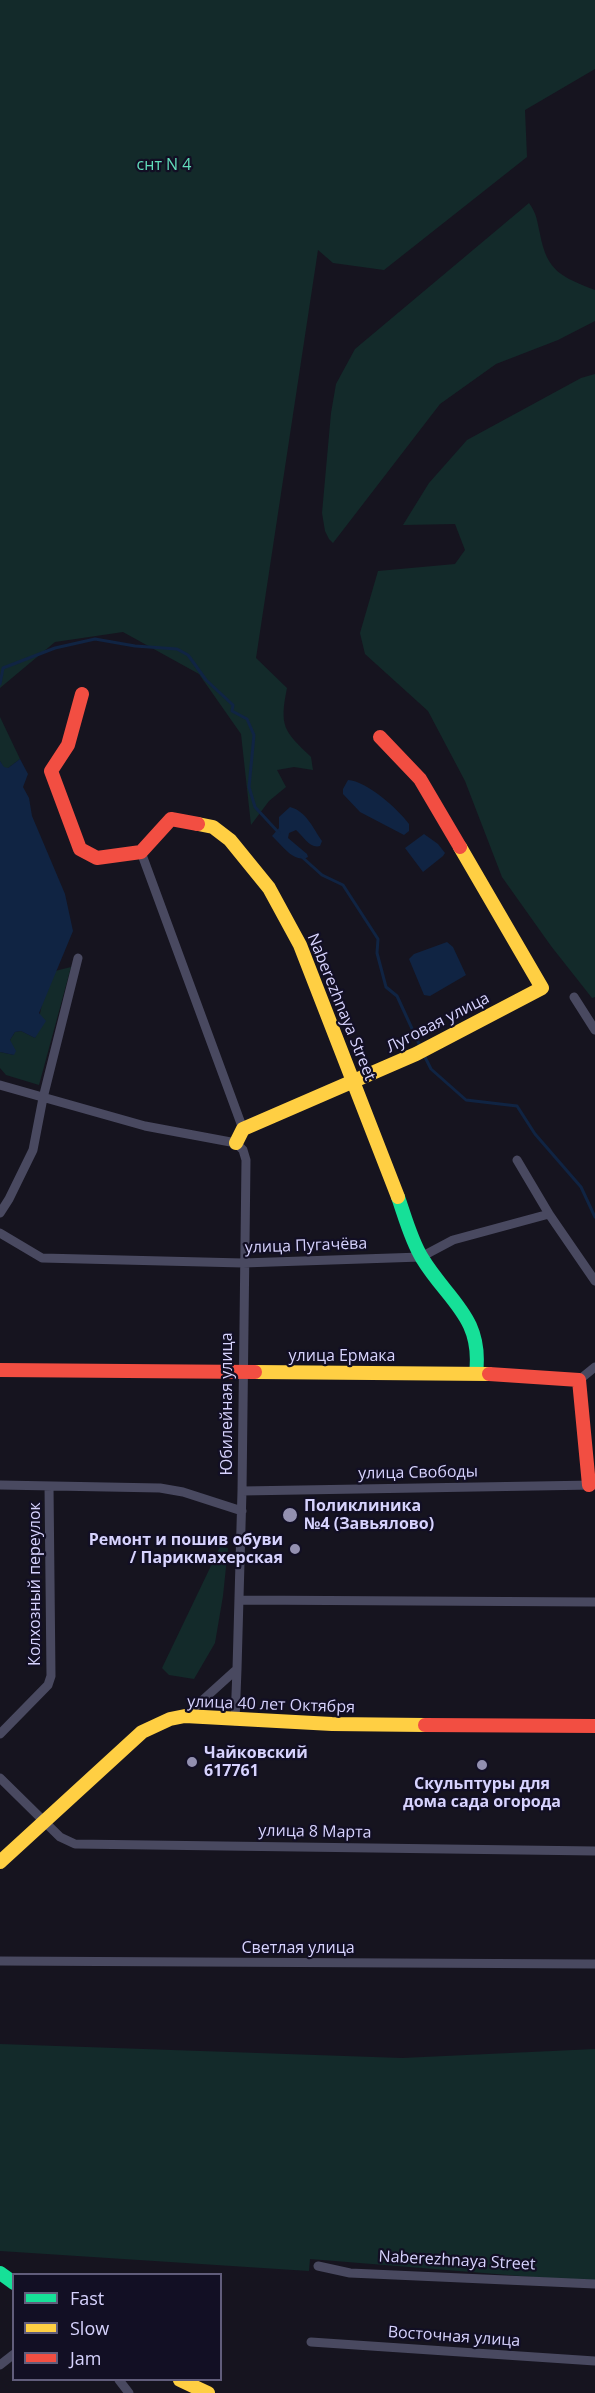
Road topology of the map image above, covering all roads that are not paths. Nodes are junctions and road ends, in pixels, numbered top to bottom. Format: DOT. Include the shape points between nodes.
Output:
graph roads {
  1 [pos="82,694"];
  2 [pos="380,737"];
  3 [pos="141,852"];
  4 [pos="78,958"];
  5 [pos="574,997"];
  6 [pos="595,1030"];
  7 [pos="353,1083"];
  8 [pos="0,1085"];
  9 [pos="43,1098"];
  10 [pos="243,1129"];
  11 [pos="236,1143"];
  12 [pos="517,1160"];
  13 [pos="0,1213"];
  14 [pos="549,1214"];
  15 [pos="0,1233"];
  16 [pos="421,1257"];
  17 [pos="243,1263"];
  18 [pos="595,1281"];
  19 [pos="595,1367"];
  20 [pos="0,1370"];
  21 [pos="242,1371"];
  22 [pos="476,1373"];
  23 [pos="579,1380"];
  24 [pos="0,1485"];
  25 [pos="592,1485"];
  26 [pos="49,1486"];
  27 [pos="242,1491"];
  28 [pos="242,1511"];
  29 [pos="239,1600"];
  30 [pos="595,1602"];
  31 [pos="237,1669"];
  32 [pos="185,1716"];
  33 [pos="235,1721"];
  34 [pos="595,1726"];
  35 [pos="0,1734"];
  36 [pos="0,1778"];
  37 [pos="44,1820"];
  38 [pos="595,1851"];
  39 [pos="0,1862"];
  40 [pos="0,1961"];
  41 [pos="595,1964"];
  42 [pos="318,2266"];
  43 [pos="595,2284"];
  44 [pos="311,2342"];
  45 [pos="12,2356"];
  46 [pos="595,2361"];
  47 [pos="0,2365"];
  48 [pos="184,2381"];
  49 [pos="208,2393"];
  1 -- 3 [label="street" via="68,745 51,771 80,849 97,858"];
  2 -- 7 [label="street, Луговая улица" via="420,779 542,988"];
  3 -- 7 [label="street, Naberezhnaya Street" via="171,819 213,827 230,840 269,888 300,945"];
  3 -- 10 [label="street"];
  4 -- 9 [label="street"];
  5 -- 6 [label="street"];
  7 -- 10 [label="street, Луговая улица"];
  7 -- 16 [label="street, Naberezhnaya Street"];
  8 -- 9 [label="street"];
  9 -- 11 [label="street" via="145,1126"];
  9 -- 13 [label="street" via="33,1150"];
  10 -- 11 [label="street"];
  11 -- 17 [label="street, Юбилейная улица" via="246,1160"];
  12 -- 14 [label="street"];
  14 -- 16 [label="street, улица Пугачёва" via="453,1240"];
  14 -- 18 [label="street"];
  15 -- 17 [label="street, улица Пугачёва" via="42,1258"];
  16 -- 17 [label="street, улица Пугачёва"];
  16 -- 22 [label="street, Naberezhnaya Street" via="477,1336"];
  17 -- 21 [label="street, Юбилейная улица"];
  19 -- 23 [label="street"];
  20 -- 21 [label="street, улица Ермака"];
  21 -- 22 [label="street, улица Ермака"];
  21 -- 27 [label="street, Юбилейная улица"];
  22 -- 23 [label="street, улица Ермака"];
  23 -- 25 [label="street"];
  24 -- 26 [label="street"];
  25 -- 27 [label="street, улица Свободы"];
  26 -- 28 [label="street" via="160,1488"];
  26 -- 35 [label="street, Колхозный переулок" via="51,1676 48,1685"];
  27 -- 28 [label="street, Юбилейная улица"];
  28 -- 29 [label="street, Юбилейная улица"];
  29 -- 30 [label="street"];
  29 -- 31 [label="street, Юбилейная улица"];
  31 -- 32 [label="street"];
  31 -- 33 [label="street, Юбилейная улица"];
  32 -- 33 [label="street, улица 40 лет Октября"];
  32 -- 37 [label="street, улица 40 лет Октября" via="142,1732"];
  33 -- 34 [label="street, улица 40 лет Октября"];
  36 -- 37 [label="street, улица 8 Марта"];
  37 -- 38 [label="street, улица 8 Марта" via="60,1837 75,1844"];
  37 -- 39 [label="street, улица 40 лет Октября"];
  40 -- 41 [label="street, Светлая улица"];
  42 -- 43 [label="street, Naberezhnaya Street" via="350,2273"];
  44 -- 46 [label="street, Восточная улица"];
  45 -- 47 [label="street"];
  48 -- 49 [label="street"];
}
